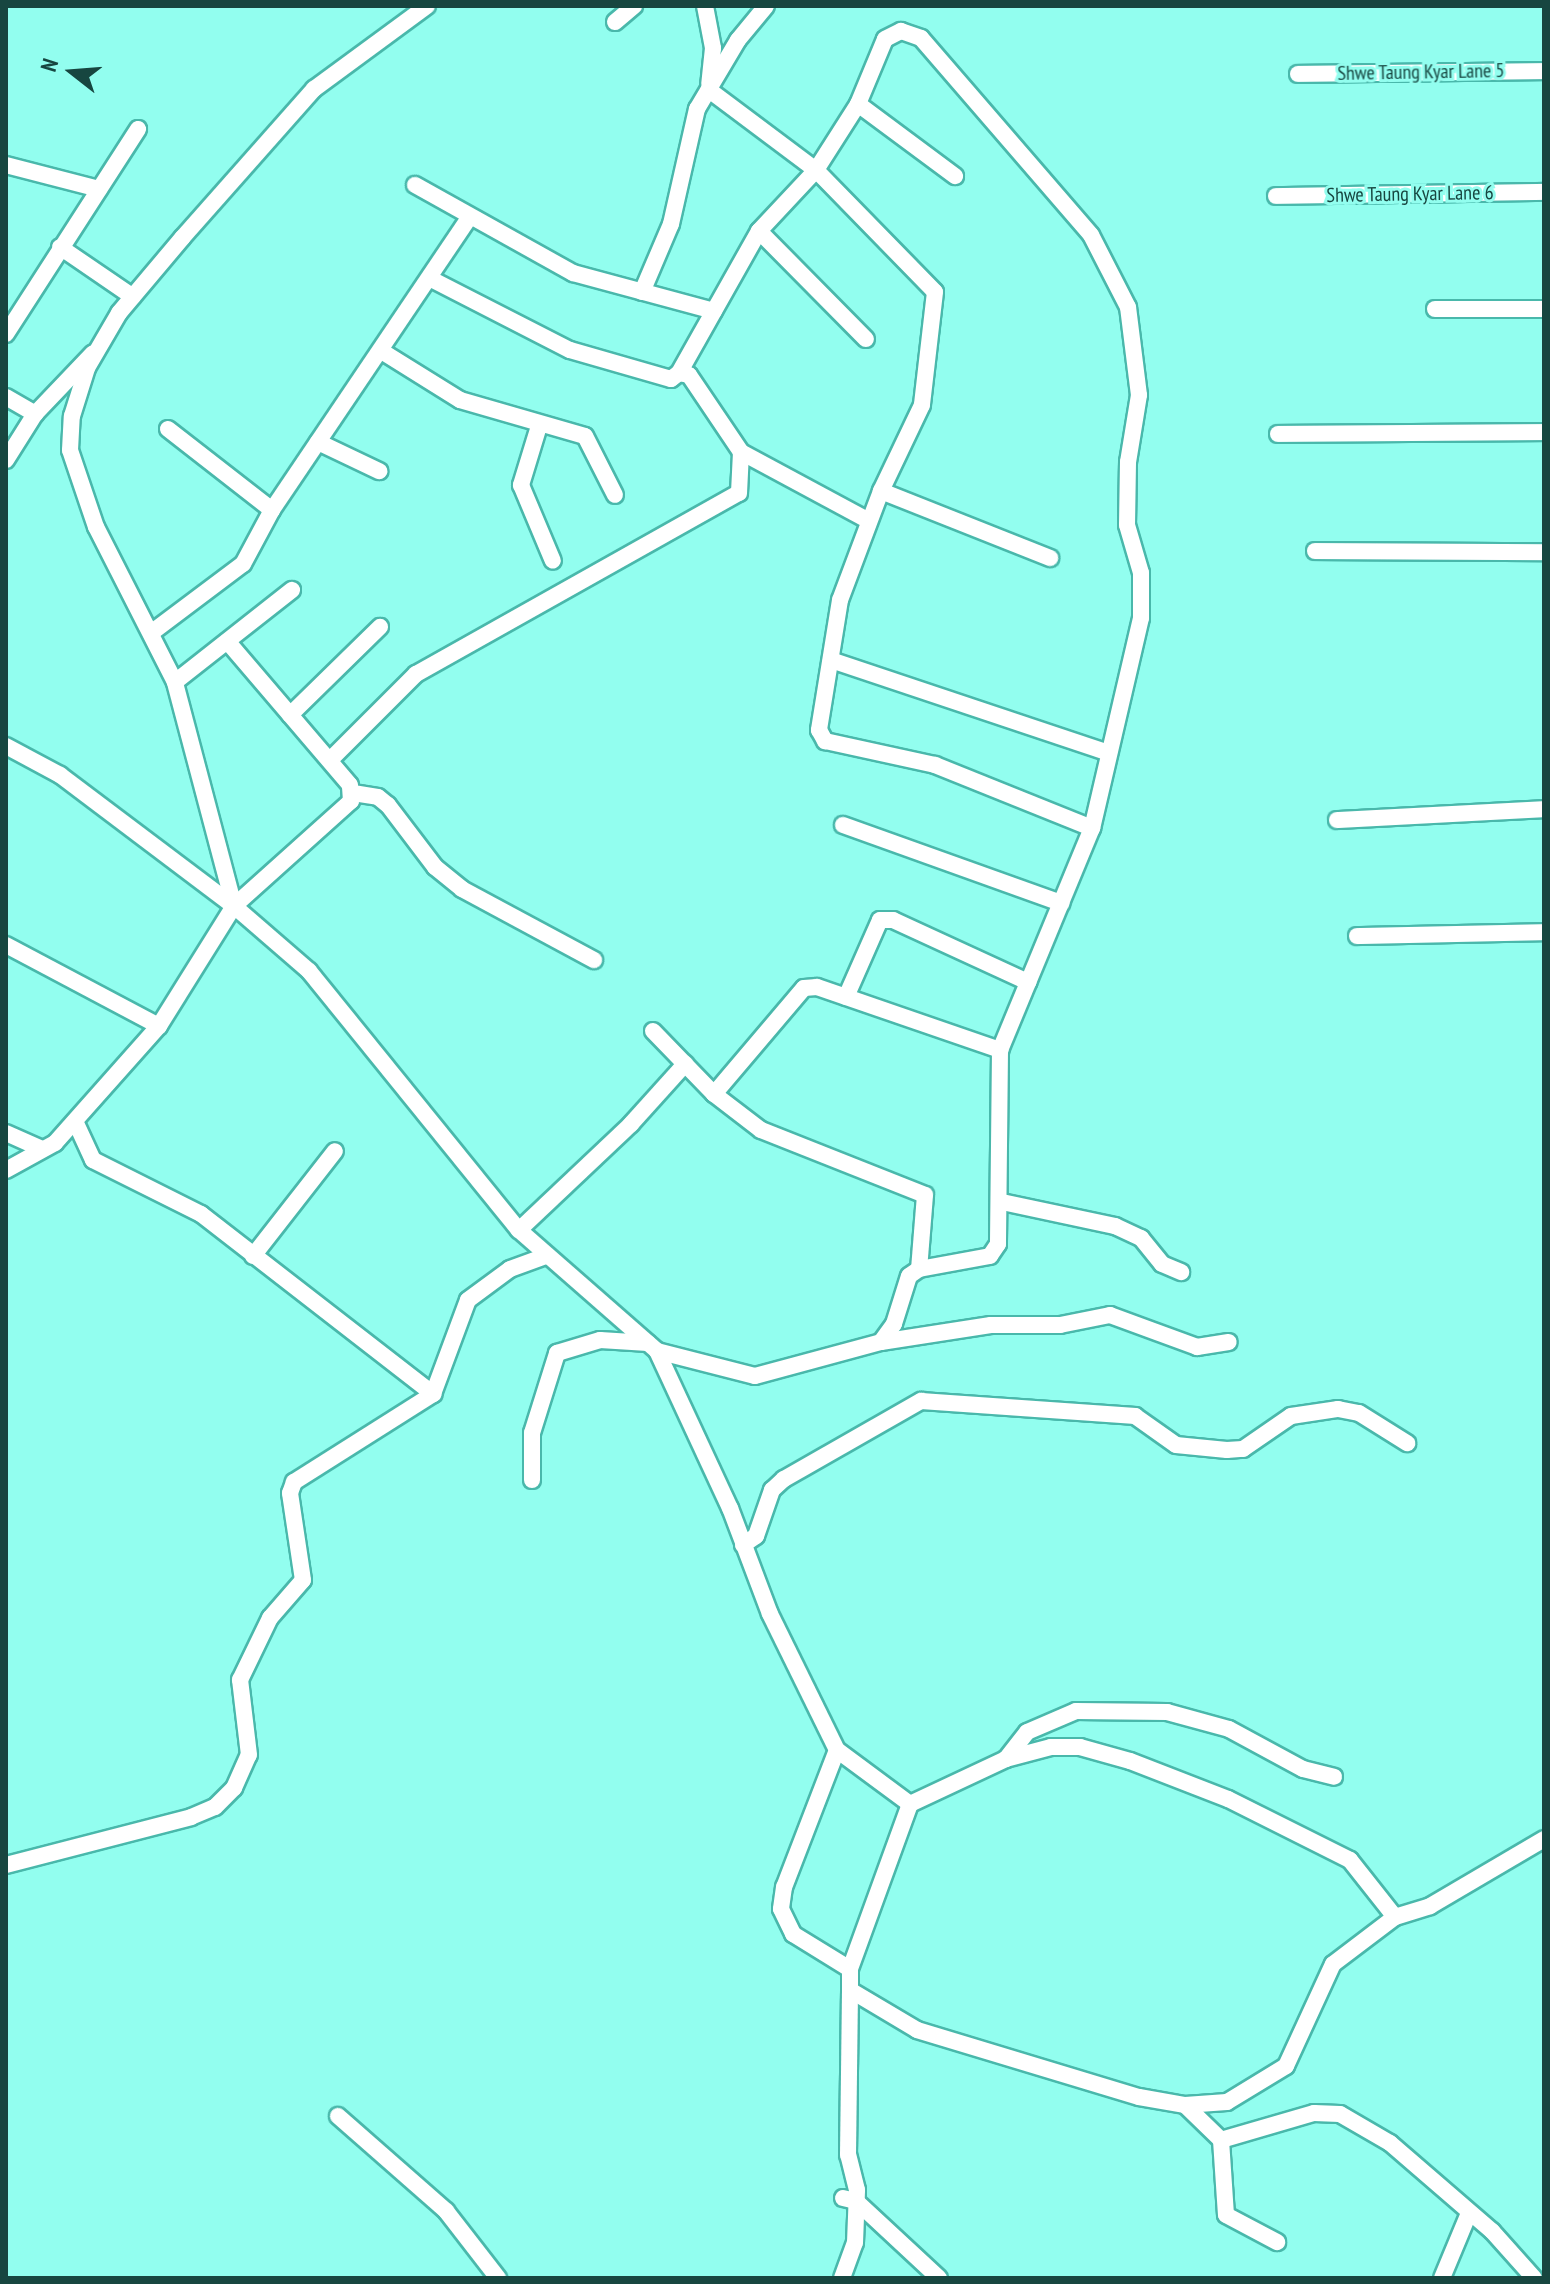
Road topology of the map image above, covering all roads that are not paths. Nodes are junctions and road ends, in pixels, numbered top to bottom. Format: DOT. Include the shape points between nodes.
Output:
graph roads {
  1 [pos="427,6"];
  2 [pos="634,6"];
  3 [pos="705,6"];
  4 [pos="766,6"];
  5 [pos="615,22"];
  6 [pos="1544,71"];
  7 [pos="1298,74"];
  8 [pos="709,90"];
  9 [pos="858,104"];
  10 [pos="138,129"];
  11 [pos="6,165"];
  12 [pos="816,170"];
  13 [pos="955,176"];
  14 [pos="415,185"];
  15 [pos="99,189"];
  16 [pos="1544,192"];
  17 [pos="1276,196"];
  18 [pos="469,218"];
  19 [pos="759,231"];
  20 [pos="60,247"];
  21 [pos="431,279"];
  22 [pos="642,292"];
  23 [pos="133,297"];
  24 [pos="1435,309"];
  25 [pos="1544,309"];
  26 [pos="714,311"];
  27 [pos="6,334"];
  28 [pos="866,339"];
  29 [pos="97,350"];
  30 [pos="383,352"];
  31 [pos="679,373"];
  32 [pos="6,397"];
  33 [pos="35,414"];
  34 [pos="539,426"];
  35 [pos="168,429"];
  36 [pos="1544,432"];
  37 [pos="1278,434"];
  38 [pos="318,442"];
  39 [pos="741,452"];
  40 [pos="6,460"];
  41 [pos="379,471"];
  42 [pos="881,491"];
  43 [pos="615,495"];
  44 [pos="272,510"];
  45 [pos="869,521"];
  46 [pos="1315,551"];
  47 [pos="1544,552"];
  48 [pos="1050,558"];
  49 [pos="553,561"];
  50 [pos="292,590"];
  51 [pos="380,627"];
  52 [pos="151,633"];
  53 [pos="227,641"];
  54 [pos="831,660"];
  55 [pos="175,682"];
  56 [pos="290,715"];
  57 [pos="6,746"];
  58 [pos="1109,753"];
  59 [pos="330,760"];
  60 [pos="353,793"];
  61 [pos="1544,809"];
  62 [pos="1337,820"];
  63 [pos="843,825"];
  64 [pos="1092,828"];
  65 [pos="1061,903"];
  66 [pos="234,906"];
  67 [pos="1544,932"];
  68 [pos="1357,936"];
  69 [pos="6,945"];
  70 [pos="594,960"];
  71 [pos="1028,982"];
  72 [pos="846,997"];
  73 [pos="159,1026"];
  74 [pos="653,1031"];
  75 [pos="1000,1050"];
  76 [pos="685,1064"];
  77 [pos="714,1094"];
  78 [pos="75,1121"];
  79 [pos="6,1133"];
  80 [pos="42,1149"];
  81 [pos="335,1151"];
  82 [pos="6,1170"];
  83 [pos="1002,1202"];
  84 [pos="519,1230"];
  85 [pos="253,1256"];
  86 [pos="546,1256"];
  87 [pos="919,1269"];
  88 [pos="1181,1272"];
  89 [pos="881,1342"];
  90 [pos="1229,1342"];
  91 [pos="652,1347"];
  92 [pos="433,1394"];
  93 [pos="1407,1443"];
  94 [pos="532,1480"];
  95 [pos="743,1545"];
  96 [pos="837,1750"];
  97 [pos="1006,1759"];
  98 [pos="1334,1777"];
  99 [pos="910,1804"];
  100 [pos="1544,1839"];
  101 [pos="6,1865"];
  102 [pos="1395,1917"];
  103 [pos="850,1969"];
  104 [pos="850,1990"];
  105 [pos="1185,2105"];
  106 [pos="338,2116"];
  107 [pos="1221,2140"];
  108 [pos="850,2199"];
  109 [pos="1469,2213"];
  110 [pos="1277,2242"];
  111 [pos="498,2278"];
  112 [pos="842,2278"];
  113 [pos="939,2278"];
  114 [pos="1442,2278"];
  115 [pos="1534,2278"];
  1 -- 23 [label="street" via="314,89"];
  2 -- 5 [label="street"];
  3 -- 8 [label="street" via="713,48"];
  4 -- 8 [label="street" via="738,40"];
  6 -- 7 [label="street, Shwe Taung Kyar Lane 5"];
  8 -- 12 [label="street"];
  8 -- 22 [label="street" via="689,136 671,224"];
  9 -- 12 [label="street"];
  9 -- 13 [label="street"];
  9 -- 58 [label="street" via="885,39 901,31 921,38 1091,235 1128,307 1139,395 1128,462 1127,525 1141,573 1141,618"];
  10 -- 15 [label="street"];
  11 -- 15 [label="street"];
  12 -- 19 [label="street"];
  12 -- 42 [label="street" via="935,292 922,405"];
  14 -- 18 [label="street"];
  15 -- 20 [label="street"];
  16 -- 17 [label="street, Shwe Taung Kyar Lane 6"];
  18 -- 21 [label="street"];
  18 -- 22 [label="street" via="573,273"];
  19 -- 26 [label="street"];
  19 -- 28 [label="street"];
  20 -- 23 [label="street"];
  20 -- 27 [label="street"];
  21 -- 30 [label="street"];
  21 -- 31 [label="street" via="570,350 671,379"];
  22 -- 26 [label="street"];
  23 -- 29 [label="street"];
  24 -- 25 [label="street"];
  26 -- 31 [label="street"];
  29 -- 33 [label="street"];
  29 -- 52 [label="street" via="72,416 70,450 96,527"];
  30 -- 34 [label="street" via="460,400"];
  30 -- 38 [label="street"];
  31 -- 39 [label="street" via="689,375"];
  32 -- 33 [label="street"];
  33 -- 40 [label="street"];
  34 -- 43 [label="street" via="592,440"];
  34 -- 49 [label="street" via="521,485"];
  35 -- 44 [label="street"];
  36 -- 37 [label="street"];
  38 -- 41 [label="street"];
  38 -- 44 [label="street"];
  39 -- 45 [label="street"];
  39 -- 59 [label="street" via="739,493 416,674"];
  42 -- 45 [label="street"];
  42 -- 48 [label="street"];
  44 -- 52 [label="street" via="243,564"];
  45 -- 54 [label="street" via="840,600"];
  46 -- 47 [label="street"];
  50 -- 53 [label="street"];
  51 -- 56 [label="street"];
  52 -- 55 [label="street"];
  53 -- 55 [label="street"];
  53 -- 56 [label="street"];
  54 -- 58 [label="street"];
  54 -- 64 [label="street" via="819,717 825,741 935,765"];
  55 -- 66 [label="street"];
  56 -- 59 [label="street"];
  57 -- 66 [label="street" via="60,775"];
  58 -- 64 [label="street"];
  59 -- 60 [label="street"];
  60 -- 66 [label="street" via="351,801"];
  60 -- 70 [label="street" via="378,797 388,805 435,867 462,889"];
  61 -- 62 [label="street"];
  63 -- 65 [label="street"];
  64 -- 65 [label="street"];
  65 -- 71 [label="street"];
  66 -- 73 [label="street"];
  66 -- 84 [label="street" via="309,971"];
  67 -- 68 [label="street"];
  69 -- 73 [label="street"];
  71 -- 72 [label="street" via="893,920 880,920"];
  71 -- 75 [label="street"];
  72 -- 75 [label="street"];
  72 -- 77 [label="street" via="817,987 794,994"];
  73 -- 78 [label="street"];
  74 -- 76 [label="street"];
  75 -- 83 [label="street" via="997,1137"];
  76 -- 77 [label="street"];
  76 -- 84 [label="street" via="631,1124"];
  77 -- 87 [label="street" via="761,1130 925,1195"];
  78 -- 80 [label="street"];
  78 -- 85 [label="street" via="93,1160 201,1214"];
  79 -- 80 [label="street"];
  80 -- 82 [label="street"];
  81 -- 85 [label="street"];
  83 -- 87 [label="street" via="998,1244 990,1256"];
  83 -- 88 [label="street" via="1115,1226 1141,1238 1162,1264"];
  84 -- 86 [label="street"];
  85 -- 92 [label="street"];
  86 -- 91 [label="street"];
  86 -- 92 [label="street" via="510,1269 468,1300"];
  87 -- 89 [label="street" via="909,1276 894,1324"];
  89 -- 90 [label="street" via="991,1325 1060,1325 1110,1315 1197,1347"];
  89 -- 91 [label="street" via="755,1376"];
  91 -- 94 [label="street" via="600,1340 557,1353 532,1433"];
  91 -- 95 [label="street"];
  92 -- 101 [label="street" via="294,1482 290,1493 303,1580 270,1618 240,1680 249,1755 234,1788 215,1807 191,1817"];
  93 -- 95 [label="street" via="1359,1413 1338,1409 1291,1416 1243,1449 1227,1450 1176,1445 1135,1416 921,1401 784,1479 772,1490 756,1536"];
  95 -- 96 [label="street" via="770,1614"];
  96 -- 99 [label="street"];
  96 -- 103 [label="street" via="784,1887 781,1909 793,1934"];
  97 -- 98 [label="street" via="1027,1732 1076,1711 1167,1712 1229,1729 1303,1769"];
  97 -- 99 [label="street"];
  97 -- 102 [label="street" via="1051,1747 1080,1747 1228,1799 1350,1860"];
  99 -- 103 [label="street"];
  100 -- 102 [label="street" via="1430,1906"];
  102 -- 105 [label="street" via="1333,1964 1286,2066 1227,2102"];
  103 -- 104 [label="street"];
  104 -- 105 [label="street" via="917,2030 1139,2097"];
  104 -- 108 [label="street"];
  105 -- 107 [label="street"];
  106 -- 111 [label="street" via="446,2211"];
  107 -- 109 [label="street" via="1314,2113 1340,2114 1390,2143"];
  107 -- 110 [label="street" via="1226,2215"];
  108 -- 112 [label="street" via="855,2243"];
  108 -- 113 [label="street"];
  109 -- 114 [label="street"];
  109 -- 115 [label="street"];
}
